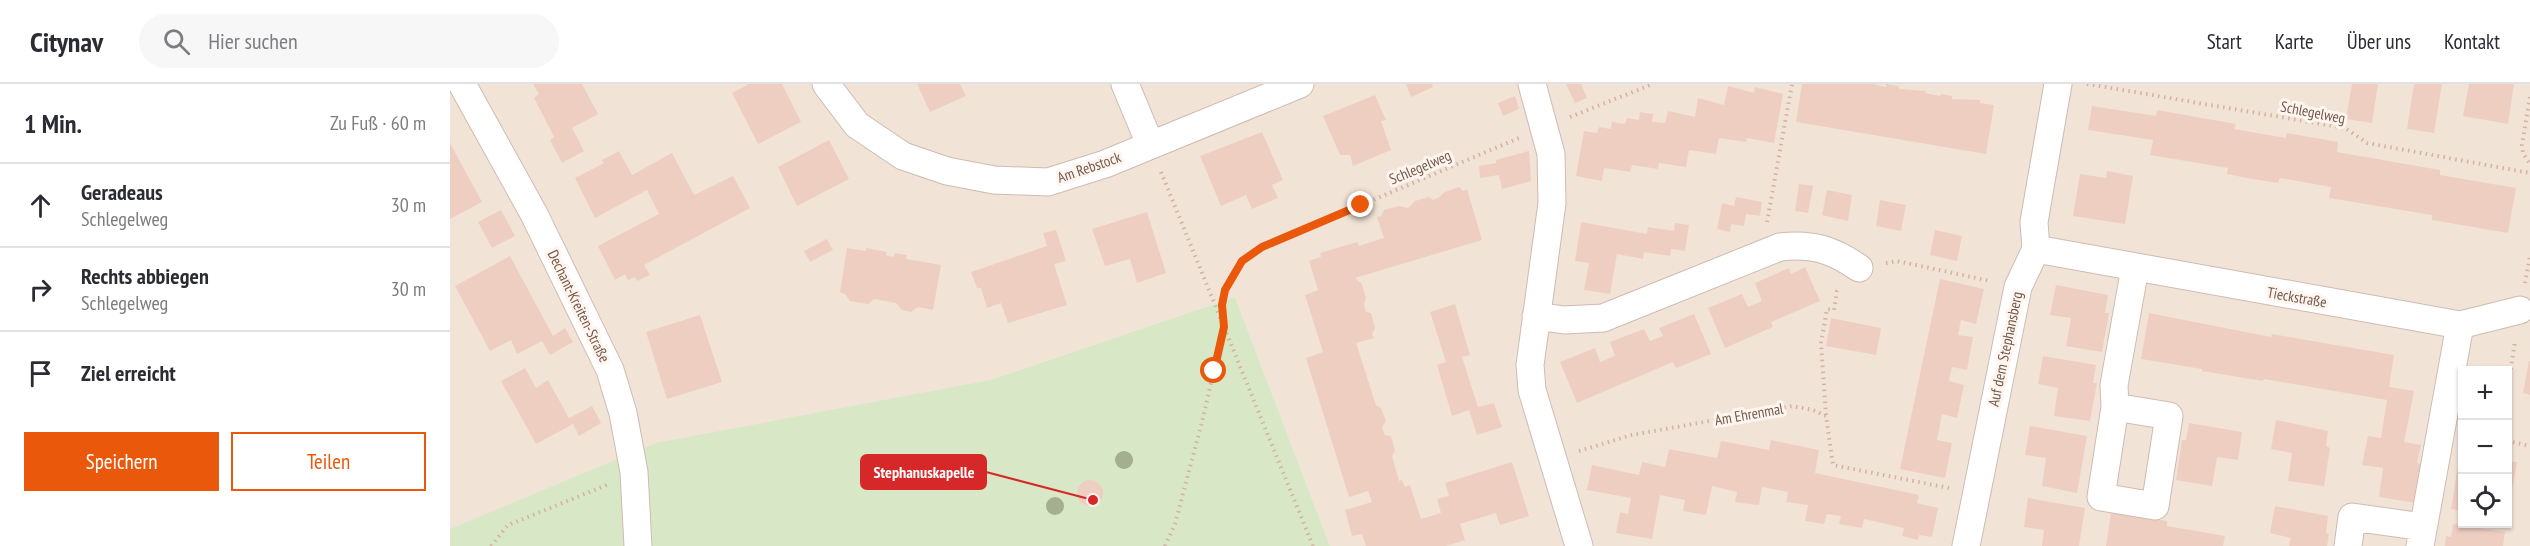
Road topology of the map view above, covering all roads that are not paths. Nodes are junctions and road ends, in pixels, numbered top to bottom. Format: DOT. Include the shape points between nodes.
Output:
graph roads {
  1 [pos="462,84"];
  2 [pos="826,84"];
  3 [pos="1125,84"];
  4 [pos="1300,84"];
  5 [pos="1532,84"];
  6 [pos="2058,84"];
  7 [pos="1150,144"];
  8 [pos="2036,249"];
  9 [pos="1859,268"];
  10 [pos="2135,268"];
  11 [pos="2520,310"];
  12 [pos="1536,316"];
  13 [pos="2460,325"];
  14 [pos="2115,407"];
  15 [pos="2422,536"];
  16 [pos="638,546"];
  17 [pos="1580,546"];
  18 [pos="1966,546"];
  19 [pos="2348,546"];
  1 -- 16 [label="street, Dechant-Kreiten-Straße" via="534,214 610,370 634,472"];
  2 -- 7 [label="street, Am Rebstock" via="857,125 903,156 947,171 994,180 1048,182 1105,164"];
  3 -- 7 [label="street"];
  4 -- 7 [label="street, Am Rebstock"];
  5 -- 12 [label="street" via="1551,154 1552,203"];
  6 -- 8 [label="street, Auf dem Stephansberg" via="2034,222"];
  8 -- 10 [label="street, Tieckstraße"];
  8 -- 18 [label="street, Auf dem Stephansberg" via="2018,287"];
  9 -- 12 [label="street" via="1836,252 1798,245 1780,247 1603,318 1564,320"];
  10 -- 13 [label="street, Tieckstraße"];
  10 -- 14 [label="street" via="2114,385"];
  11 -- 13 [label="street, Tieckstraße"];
  12 -- 17 [label="street" via="1530,365 1532,390"];
  13 -- 15 [label="street"];
  15 -- 19 [label="street" via="2352,517"];
}
